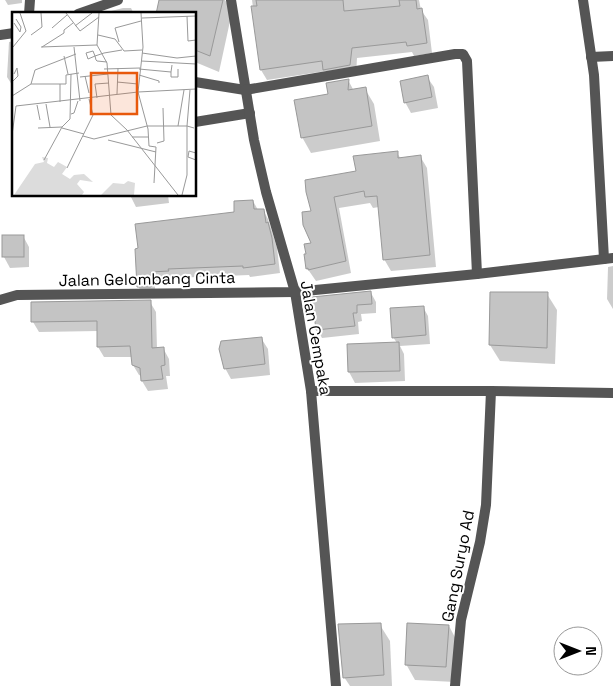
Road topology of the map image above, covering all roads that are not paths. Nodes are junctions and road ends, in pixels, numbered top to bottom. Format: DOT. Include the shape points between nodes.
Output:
graph roads {
  1 [pos="118,0"];
  2 [pos="231,0"];
  3 [pos="583,0"];
  4 [pos="84,12"];
  5 [pos="613,56"];
  6 [pos="592,57"];
  7 [pos="196,82"];
  8 [pos="245,90"];
  9 [pos="250,113"];
  10 [pos="196,122"];
  11 [pos="608,258"];
  12 [pos="477,274"];
  13 [pos="295,292"];
  14 [pos="0,300"];
  15 [pos="311,390"];
  16 [pos="491,391"];
  17 [pos="613,393"];
  18 [pos="336,686"];
  19 [pos="455,686"];
  1 -- 4 [label="street"];
  2 -- 8 [label="street, Jalan Cempaka"];
  3 -- 6 [label="street"];
  5 -- 6 [label="street"];
  6 -- 11 [label="street"];
  7 -- 8 [label="street"];
  8 -- 9 [label="street, Jalan Cempaka"];
  8 -- 12 [label="street" via="462,54 467,61"];
  9 -- 10 [label="street"];
  9 -- 13 [label="street, Jalan Cempaka" via="266,192"];
  11 -- 12 [label="street, Jalan Gelombang Cinta"];
  12 -- 13 [label="street, Jalan Gelombang Cinta"];
  13 -- 14 [label="street, Jalan Gelombang Cinta" via="17,295"];
  13 -- 15 [label="street, Jalan Cempaka"];
  15 -- 16 [label="street"];
  15 -- 18 [label="street, Jalan Cempaka"];
  16 -- 17 [label="street"];
  16 -- 19 [label="street, Gang Suryo Ad" via="486,506 461,620"];
}
